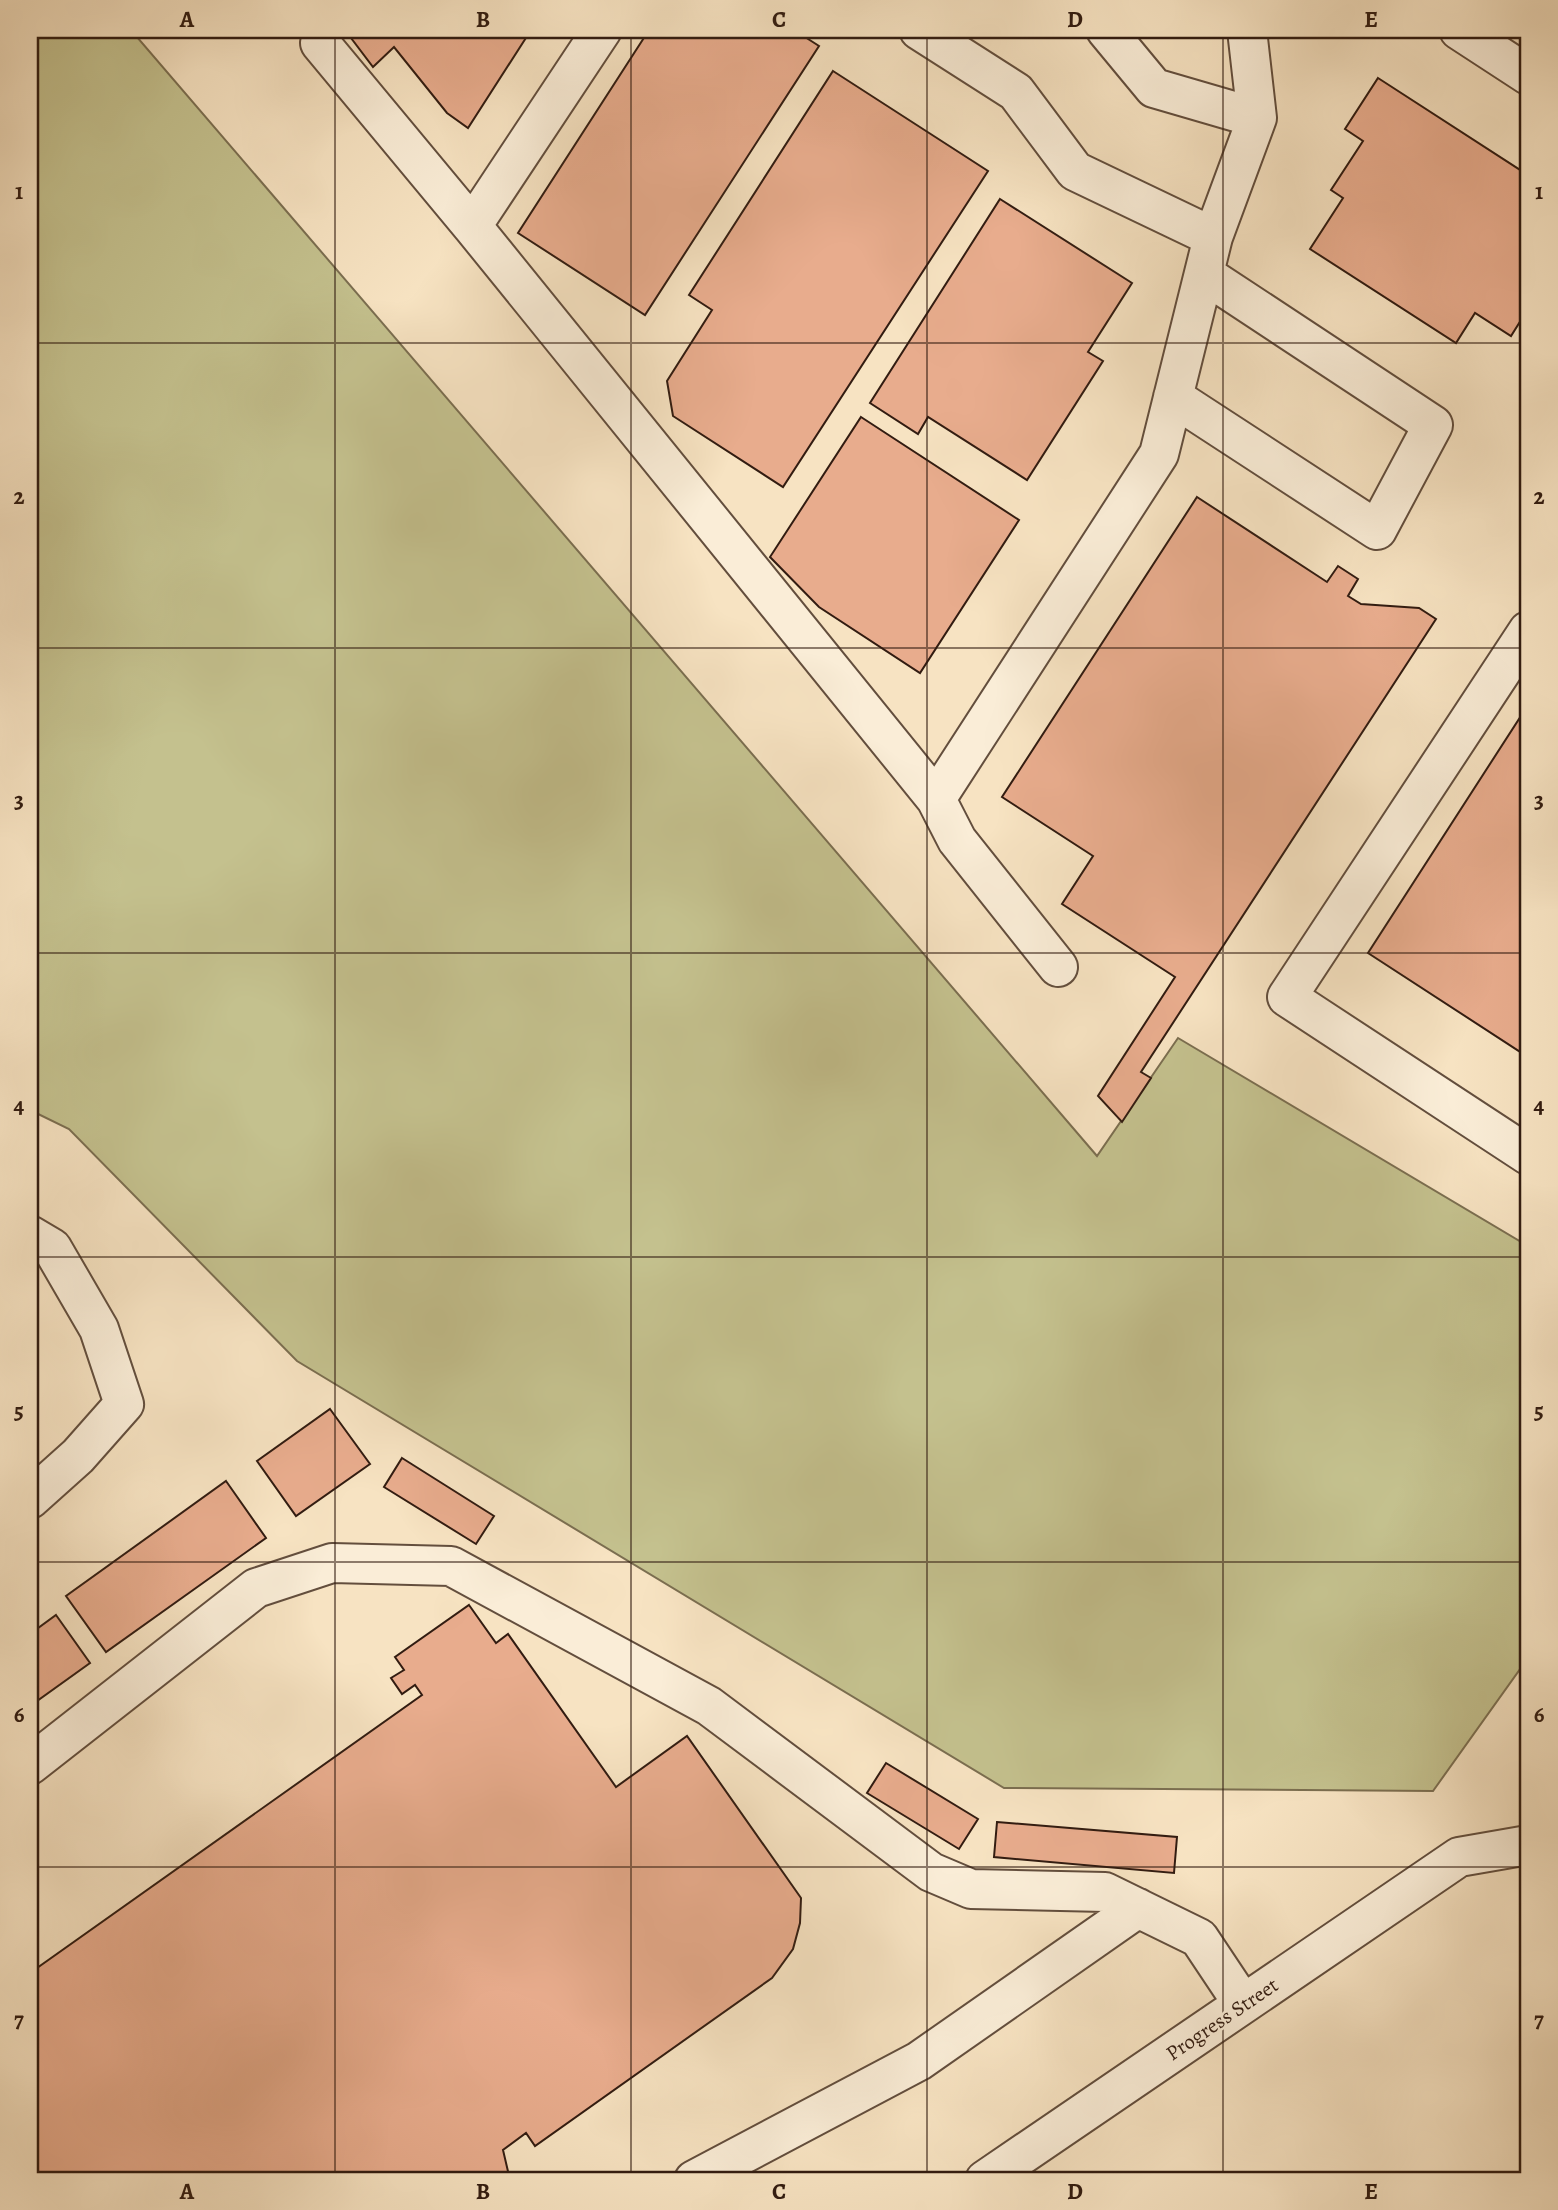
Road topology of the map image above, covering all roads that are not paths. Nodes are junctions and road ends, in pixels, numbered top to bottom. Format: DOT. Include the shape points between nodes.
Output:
graph roads {
  1 [pos="602,30"];
  2 [pos="919,30"];
  3 [pos="1106,30"];
  4 [pos="1247,30"];
  5 [pos="1459,30"];
  6 [pos="320,43"];
  7 [pos="1528,75"];
  8 [pos="1257,118"];
  9 [pos="472,226"];
  10 [pos="1213,237"];
  11 [pos="1204,274"];
  12 [pos="1173,397"];
  13 [pos="1528,631"];
  14 [pos="936,799"];
  15 [pos="1058,967"];
  16 [pos="1528,1155"];
  17 [pos="30,1235"];
  18 [pos="30,1499"];
  19 [pos="30,1765"];
  20 [pos="1528,1845"];
  21 [pos="1138,1908"];
  22 [pos="1243,2004"];
  23 [pos="694,2180"];
  24 [pos="985,2180"];
  1 -- 9 [label="street"];
  2 -- 10 [label="street" via="1016,92 1075,171"];
  3 -- 8 [label="street" via="1154,88"];
  4 -- 8 [label="street"];
  5 -- 7 [label="street"];
  6 -- 9 [label="street"];
  8 -- 10 [label="street"];
  9 -- 14 [label="street"];
  10 -- 11 [label="street"];
  11 -- 12 [label="street"];
  11 -- 12 [label="street" via="1433,425 1377,530"];
  12 -- 14 [label="street" via="1159,454"];
  13 -- 16 [label="street" via="1287,997"];
  14 -- 15 [label="street" via="957,840"];
  17 -- 18 [label="street" via="52,1248 99,1329 124,1404 78,1456"];
  19 -- 21 [label="street" via="256,1588 332,1563 451,1566 709,1706 931,1872 971,1889 1105,1892"];
  20 -- 22 [label="street, Progress Street" via="1459,1857"];
  21 -- 22 [label="street" via="1199,1938"];
  21 -- 23 [label="street" via="919,2062"];
  22 -- 24 [label="street, Progress Street"];
}
